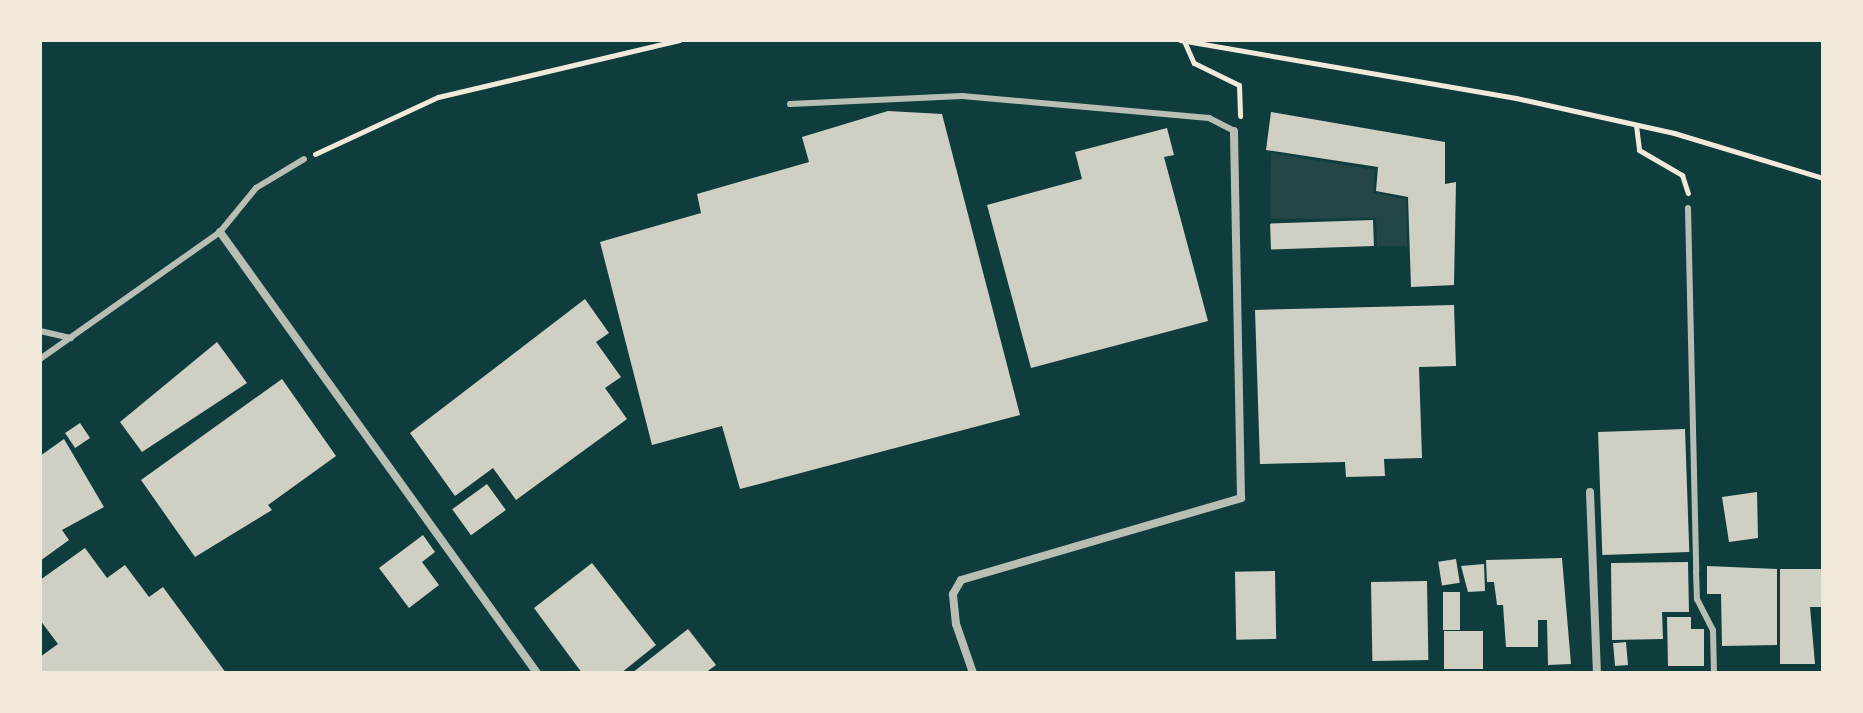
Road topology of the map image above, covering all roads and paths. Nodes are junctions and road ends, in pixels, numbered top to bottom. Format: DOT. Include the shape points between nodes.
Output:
graph roads {
  1 [pos="679,40"];
  2 [pos="1182,40"];
  3 [pos="790,104"];
  4 [pos="1636,125"];
  5 [pos="1234,131"];
  6 [pos="304,159"];
  7 [pos="1823,178"];
  8 [pos="1688,208"];
  9 [pos="220,232"];
  10 [pos="40,331"];
  11 [pos="71,338"];
  12 [pos="40,359"];
  13 [pos="1590,492"];
  14 [pos="537,673"];
  15 [pos="973,673"];
  16 [pos="1597,673"];
  17 [pos="1714,673"];
  1 -- 6 [label="path" via="438,97"];
  2 -- 4 [label="path" via="1342,63"];
  2 -- 5 [label="path" via="1194,63 1239,85"];
  3 -- 5 [label="lane" via="962,96 1209,118"];
  4 -- 7 [label="path"];
  4 -- 8 [label="path" via="1639,150 1682,175"];
  5 -- 15 [label="street" via="1241,498 961,580 953,594 956,624"];
  6 -- 9 [label="lane" via="256,188"];
  8 -- 17 [label="lane" via="1697,599 1713,630"];
  9 -- 11 [label="lane"];
  9 -- 14 [label="street"];
  10 -- 11 [label="lane"];
  11 -- 12 [label="lane"];
  13 -- 16 [label="street"];
}
